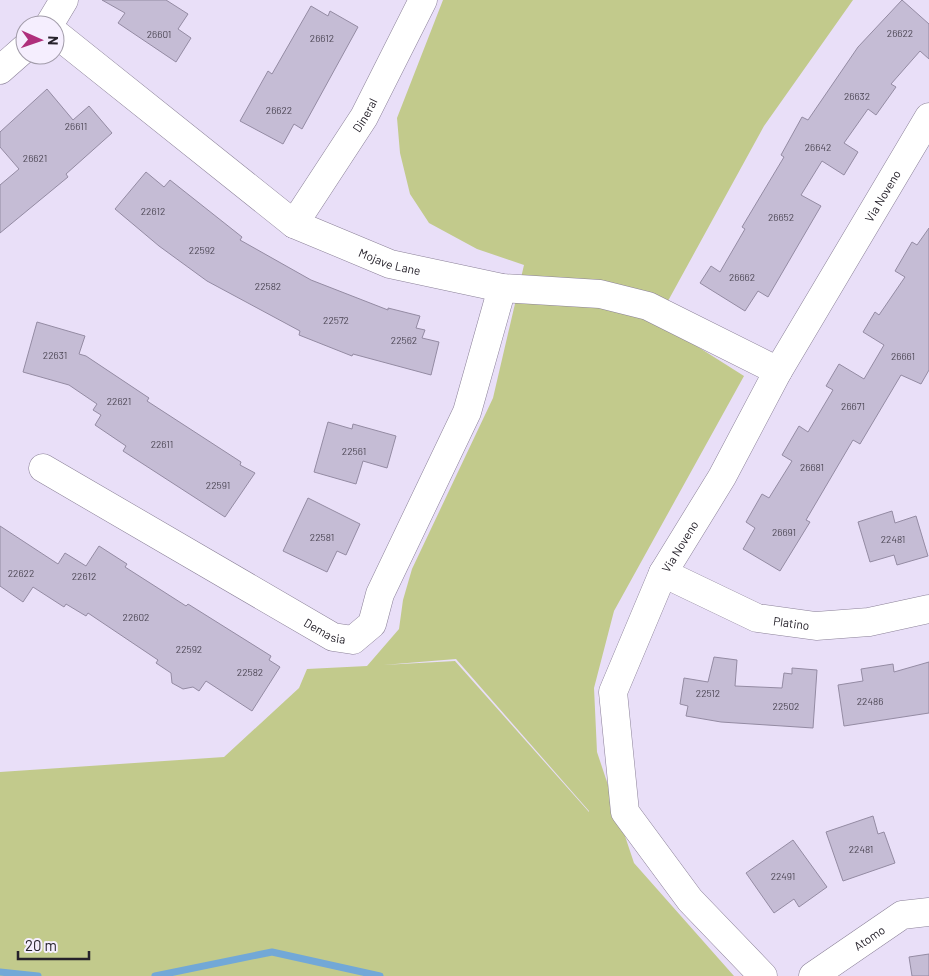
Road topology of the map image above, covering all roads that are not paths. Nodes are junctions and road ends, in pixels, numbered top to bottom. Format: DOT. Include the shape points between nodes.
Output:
graph roads {
  1 [pos="64,0"];
  2 [pos="423,0"];
  3 [pos="55,15"];
  4 [pos="65,41"];
  5 [pos="15,57"];
  6 [pos="0,70"];
  7 [pos="929,117"];
  8 [pos="294,224"];
  9 [pos="502,288"];
  10 [pos="778,371"];
  11 [pos="43,468"];
  12 [pos="663,573"];
  13 [pos="929,609"];
  14 [pos="929,912"];
  15 [pos="763,976"];
  16 [pos="813,976"];
  1 -- 3 [label="street"];
  2 -- 8 [label="street, Dineral" via="364,117"];
  4 -- 8 [label="street, Mojave Lane"];
  5 -- 6 [label="street"];
  7 -- 10 [label="street, Via Noveno"];
  8 -- 9 [label="street, Mojave Lane" via="390,264"];
  9 -- 10 [label="street, Mojave Lane" via="600,294 648,306"];
  9 -- 11 [label="street, Demasia" via="467,412 380,594 372,624 353,640 333,637"];
  10 -- 12 [label="street, Via Noveno" via="722,478"];
  12 -- 13 [label="street, Platino" via="757,618 816,626 869,622"];
  12 -- 15 [label="street, Via Noveno" via="613,692 625,812 690,900"];
  14 -- 16 [label="street, Atomo" via="902,915"];
}
